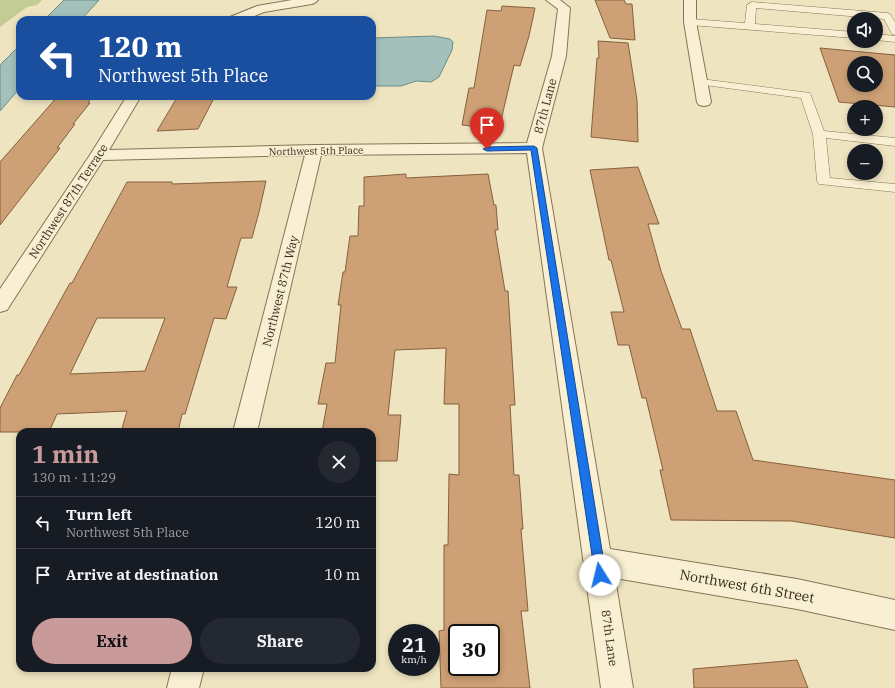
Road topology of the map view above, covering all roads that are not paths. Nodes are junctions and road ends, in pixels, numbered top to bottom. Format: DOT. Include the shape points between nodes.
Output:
graph roads {
  1 [pos="312,0"];
  2 [pos="690,0"];
  3 [pos="554,1"];
  4 [pos="262,5"];
  5 [pos="238,16"];
  6 [pos="690,22"];
  7 [pos="750,26"];
  8 [pos="895,32"];
  9 [pos="847,35"];
  10 [pos="883,38"];
  11 [pos="895,39"];
  12 [pos="701,82"];
  13 [pos="132,100"];
  14 [pos="704,102"];
  15 [pos="819,134"];
  16 [pos="895,142"];
  17 [pos="534,148"];
  18 [pos="314,150"];
  19 [pos="98,155"];
  20 [pos="895,188"];
  21 [pos="0,304"];
  22 [pos="246,428"];
  23 [pos="598,561"];
  24 [pos="895,615"];
  25 [pos="187,672"];
  26 [pos="183,688"];
  27 [pos="617,688"];
  1 -- 4 [label="street"];
  2 -- 6 [label="street"];
  3 -- 17 [label="street, 87th Lane" via="564,8 559,56"];
  4 -- 5 [label="street" via="244,10"];
  6 -- 7 [label="lane"];
  6 -- 12 [label="street"];
  7 -- 8 [label="lane" via="752,5 887,16"];
  7 -- 9 [label="lane"];
  10 -- 11 [label="lane"];
  12 -- 14 [label="street"];
  12 -- 15 [label="lane" via="806,95"];
  13 -- 19 [label="street, Northwest 87th Terrace"];
  15 -- 16 [label="lane"];
  15 -- 20 [label="lane" via="824,181"];
  17 -- 18 [label="street, Northwest 5th Place"];
  17 -- 23 [label="street, 87th Lane"];
  18 -- 19 [label="street, Northwest 5th Place"];
  18 -- 22 [label="street, Northwest 87th Way"];
  19 -- 21 [label="street, Northwest 87th Terrace"];
  23 -- 24 [label="street, Northwest 6th Street" via="797,594"];
  23 -- 27 [label="street, 87th Lane"];
  25 -- 26 [label="street"];
}
